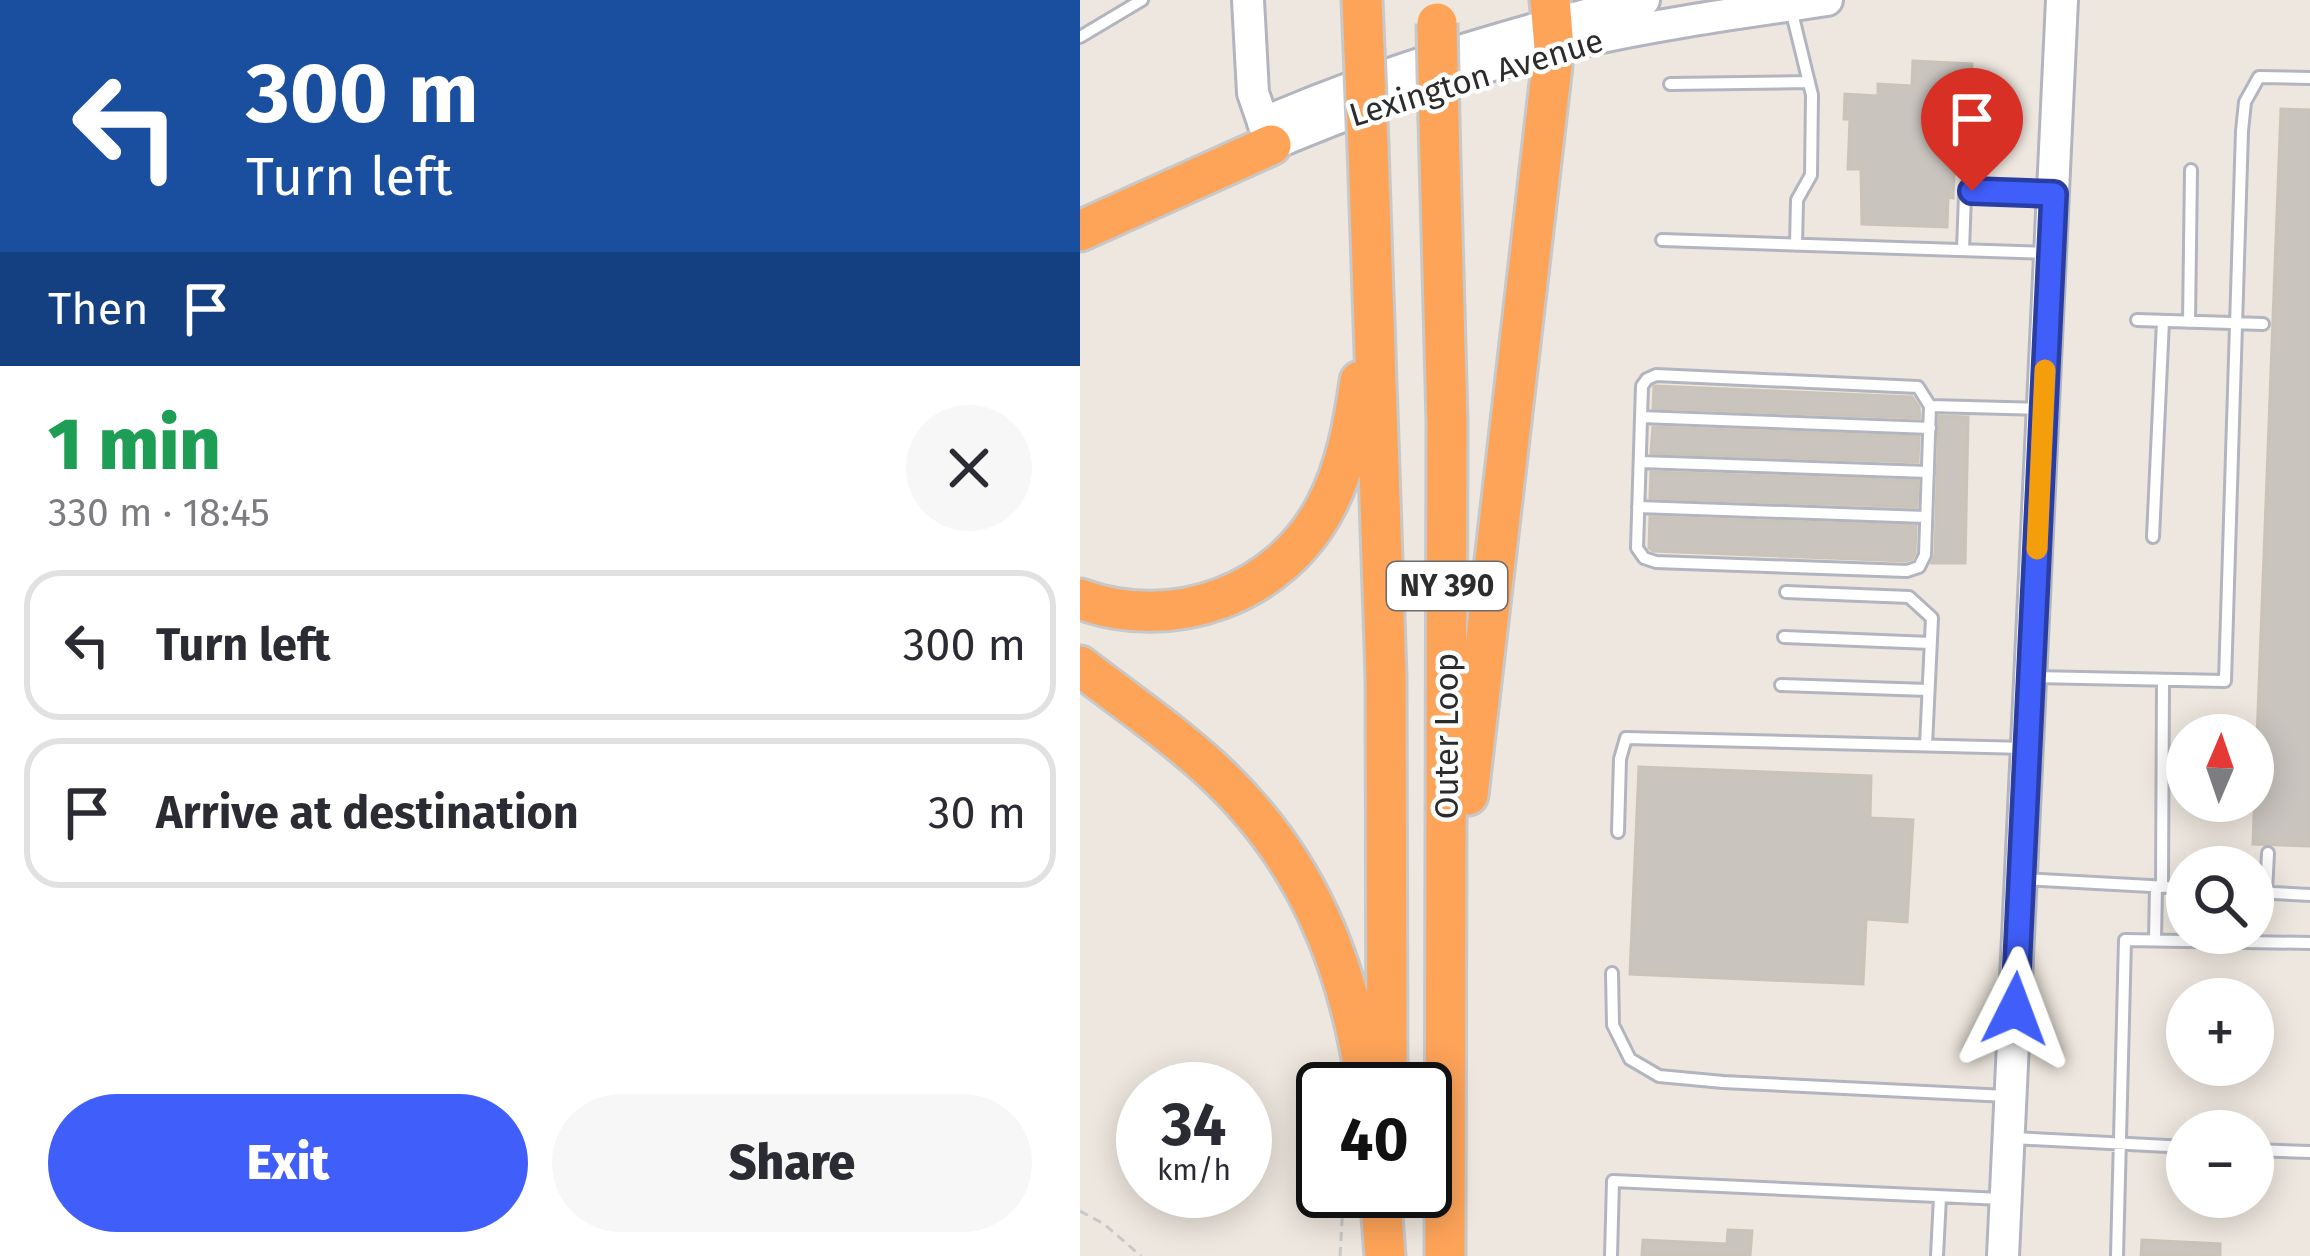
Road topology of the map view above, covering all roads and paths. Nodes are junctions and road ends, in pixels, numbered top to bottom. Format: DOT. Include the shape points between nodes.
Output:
graph roads {
  1 [pos="1142,0"];
  2 [pos="1248,0"];
  3 [pos="1362,0"];
  4 [pos="1644,0"];
  5 [pos="1827,0"];
  6 [pos="2062,0"];
  7 [pos="1790,5"];
  8 [pos="1437,11"];
  9 [pos="1552,24"];
  10 [pos="1080,37"];
  11 [pos="2310,78"];
  12 [pos="1809,82"];
  13 [pos="1670,84"];
  14 [pos="1267,134"];
  15 [pos="2191,170"];
  16 [pos="2054,194"];
  17 [pos="1080,210"];
  18 [pos="1080,231"];
  19 [pos="1662,240"];
  20 [pos="1372,244"];
  21 [pos="1796,244"];
  22 [pos="1963,250"];
  23 [pos="2051,254"];
  24 [pos="2137,320"];
  25 [pos="2163,321"];
  26 [pos="2188,322"];
  27 [pos="2236,324"];
  28 [pos="2263,324"];
  29 [pos="1930,406"];
  30 [pos="2043,410"];
  31 [pos="1641,417"];
  32 [pos="1930,428"];
  33 [pos="1640,462"];
  34 [pos="1928,472"];
  35 [pos="1638,507"];
  36 [pos="1926,517"];
  37 [pos="2153,537"];
  38 [pos="1786,592"];
  39 [pos="1080,598"];
  40 [pos="1784,637"];
  41 [pos="1930,643"];
  42 [pos="1080,666"];
  43 [pos="2031,677"];
  44 [pos="2164,680"];
  45 [pos="1781,685"];
  46 [pos="1928,690"];
  47 [pos="1925,745"];
  48 [pos="2028,748"];
  49 [pos="1618,832"];
  50 [pos="2021,879"];
  51 [pos="2159,887"];
  52 [pos="2166,887"];
  53 [pos="2274,893"];
  54 [pos="2310,895"];
  55 [pos="2155,940"];
  56 [pos="2310,943"];
  57 [pos="1612,973"];
  58 [pos="1445,1051"];
  59 [pos="1362,1062"];
  60 [pos="1387,1062"];
  61 [pos="2010,1096"];
  62 [pos="2008,1137"];
  63 [pos="2119,1144"];
  64 [pos="2166,1146"];
  65 [pos="2274,1151"];
  66 [pos="2310,1152"];
  67 [pos="1940,1197"];
  68 [pos="2006,1200"];
  69 [pos="1080,1211"];
  70 [pos="1342,1218"];
  71 [pos="1385,1218"];
  72 [pos="1141,1256"];
  73 [pos="1340,1256"];
  74 [pos="1386,1256"];
  75 [pos="1444,1256"];
  76 [pos="1611,1256"];
  77 [pos="1937,1256"];
  78 [pos="2003,1256"];
  79 [pos="2117,1256"];
  1 -- 10 [label="lane"];
  2 -- 14 [label="street" via="1251,83"];
  3 -- 20 [label="highway, Outer Loop / NY 390, bridge"];
  4 -- 9 [label="street, Lexington Avenue"];
  5 -- 7 [label="street, Lexington Avenue"];
  6 -- 16 [label="street"];
  7 -- 9 [label="street, Lexington Avenue" via="1608,36"];
  7 -- 12 [label="lane"];
  8 -- 58 [label="highway, Outer Loop / NY 390, bridge" via="1448,421"];
  9 -- 14 [label="street, Lexington Avenue" via="1390,99"];
  9 -- 58 [label="highway"];
  11 -- 27 [label="lane" via="2259,77 2245,101"];
  12 -- 13 [label="lane"];
  12 -- 21 [label="lane" via="1811,175 1797,200"];
  14 -- 17 [label="highway"];
  14 -- 18 [label="highway"];
  15 -- 26 [label="lane"];
  16 -- 22 [label="lane" via="1965,195"];
  16 -- 23 [label="street"];
  19 -- 21 [label="lane"];
  20 -- 39 [label="highway" via="1350,438 1331,496 1303,541 1247,588 1199,606 1148,613"];
  20 -- 60 [label="highway, Outer Loop / NY 390" via="1386,676"];
  21 -- 22 [label="lane"];
  22 -- 23 [label="lane"];
  23 -- 30 [label="street"];
  24 -- 25 [label="lane"];
  25 -- 26 [label="lane"];
  25 -- 37 [label="lane"];
  26 -- 27 [label="lane"];
  27 -- 28 [label="lane"];
  27 -- 44 [label="lane" via="2225,681"];
  29 -- 30 [label="lane"];
  29 -- 31 [label="lane" via="1918,387 1656,375 1642,386"];
  29 -- 32 [label="lane"];
  30 -- 43 [label="street"];
  31 -- 32 [label="lane"];
  31 -- 33 [label="lane"];
  32 -- 34 [label="lane"];
  33 -- 34 [label="lane"];
  33 -- 35 [label="lane"];
  34 -- 36 [label="lane"];
  35 -- 36 [label="lane"];
  35 -- 36 [label="lane" via="1637,548 1656,562 1907,571 1925,555"];
  38 -- 41 [label="lane" via="1910,597 1932,618"];
  40 -- 41 [label="lane"];
  41 -- 46 [label="lane"];
  42 -- 59 [label="highway" via="1211,769 1289,861 1344,977"];
  43 -- 44 [label="lane"];
  43 -- 48 [label="street"];
  44 -- 51 [label="lane"];
  45 -- 46 [label="lane"];
  46 -- 47 [label="lane"];
  47 -- 48 [label="lane"];
  47 -- 49 [label="lane" via="1626,738"];
  48 -- 50 [label="street"];
  50 -- 51 [label="lane"];
  50 -- 61 [label="street"];
  51 -- 52 [label="lane"];
  51 -- 55 [label="lane"];
  53 -- 54 [label="lane"];
  55 -- 56 [label="lane"];
  55 -- 63 [label="lane" via="2125,940"];
  57 -- 61 [label="lane" via="1613,1025 1630,1059 1659,1076"];
  58 -- 75 [label="highway, Outer Loop / NY 390"];
  61 -- 62 [label="street"];
  62 -- 63 [label="lane"];
  62 -- 68 [label="street"];
  63 -- 64 [label="lane"];
  63 -- 79 [label="lane"];
  65 -- 66 [label="lane"];
  67 -- 68 [label="lane"];
  67 -- 76 [label="lane" via="1613,1181"];
  67 -- 77 [label="lane"];
  68 -- 78 [label="street"];
  69 -- 72 [label="path"];
  70 -- 73 [label="path"];
  71 -- 74 [label="highway"];
}
